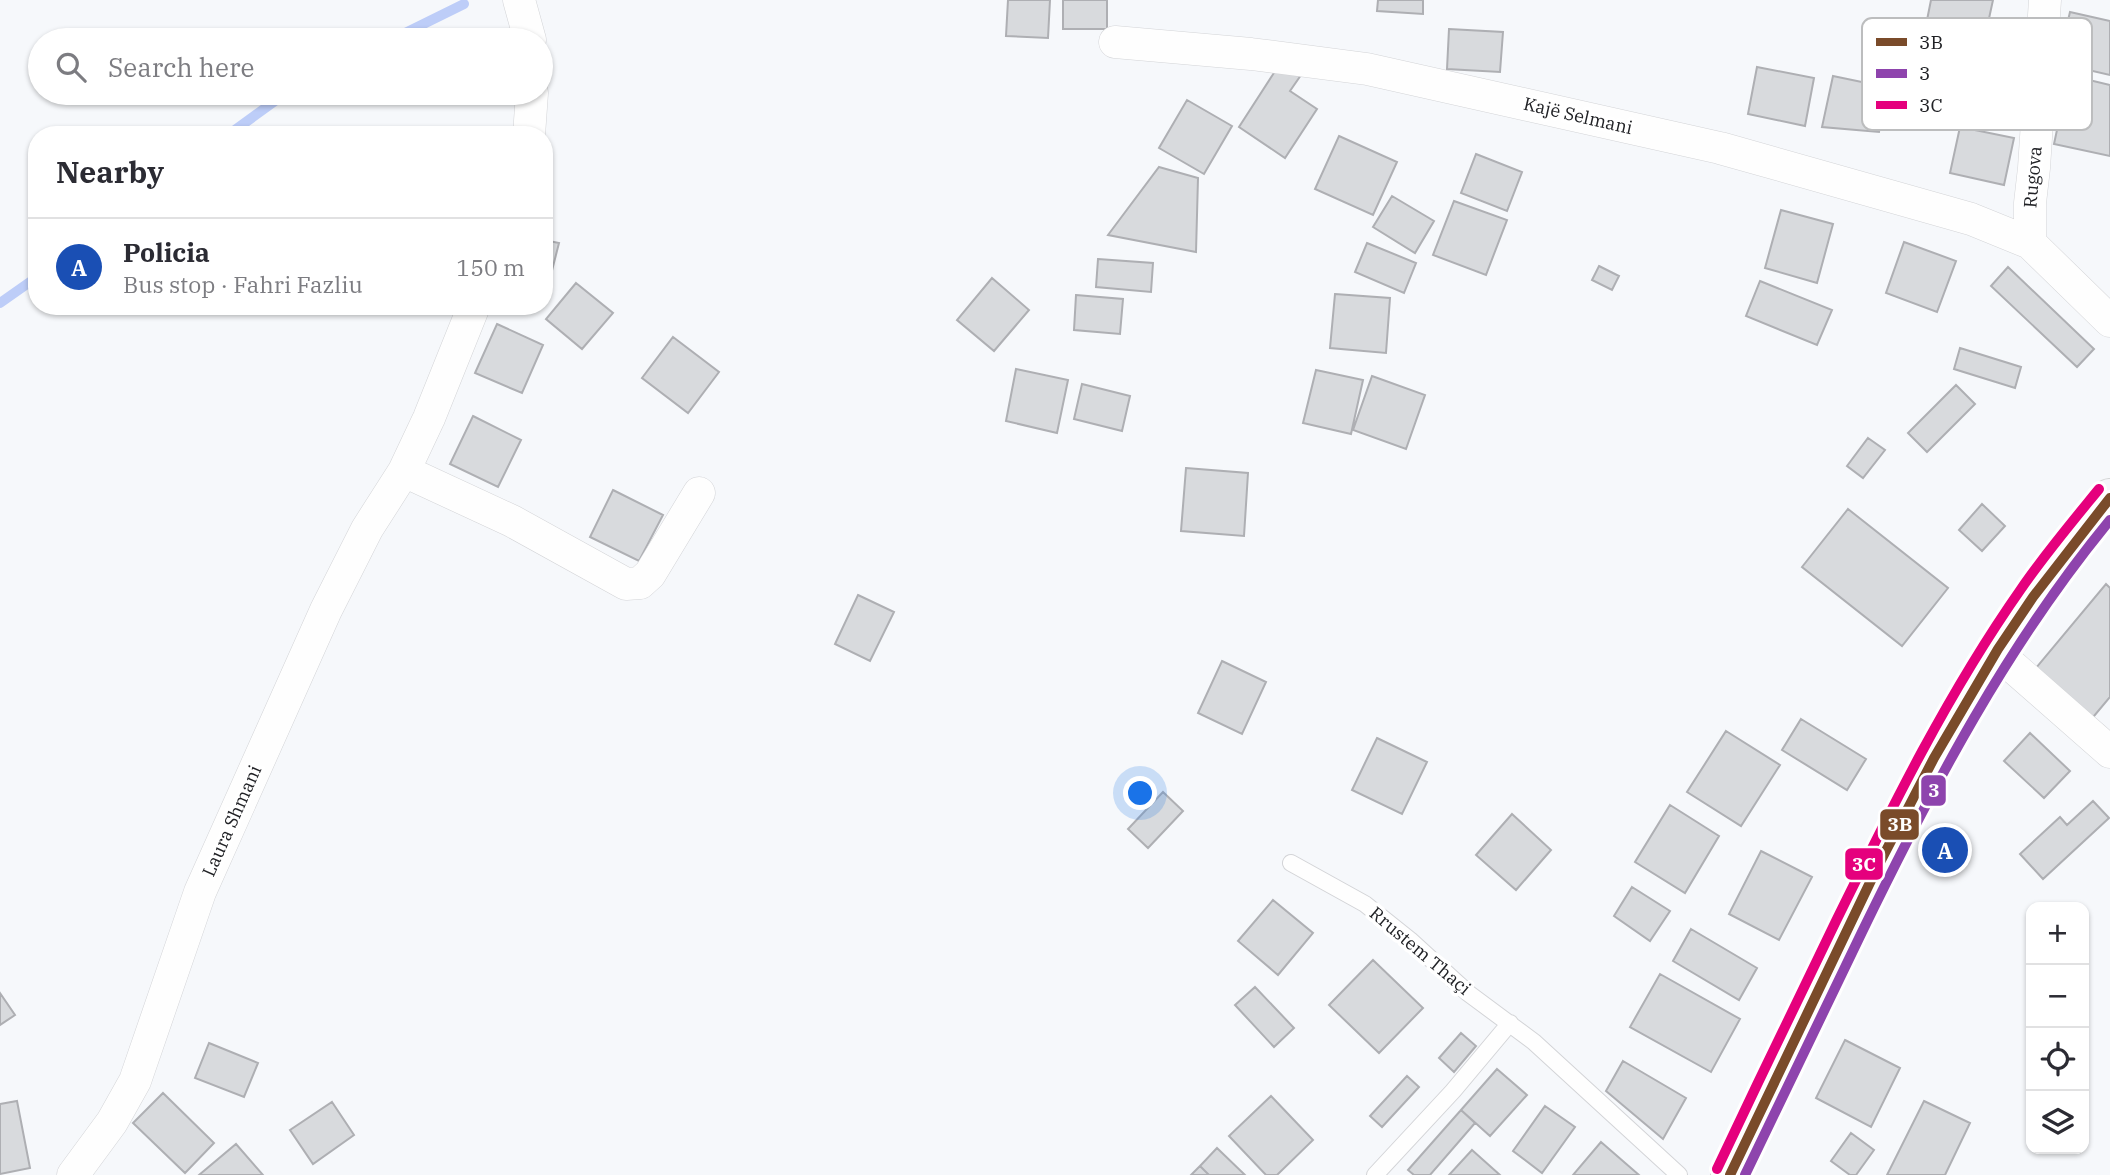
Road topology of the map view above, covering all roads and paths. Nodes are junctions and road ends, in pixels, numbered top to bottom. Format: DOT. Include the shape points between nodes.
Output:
graph roads {
  1 [pos="2045,0"];
  2 [pos="522,2"];
  3 [pos="2044,18"];
  4 [pos="527,28"];
  5 [pos="1115,43"];
  6 [pos="531,105"];
  7 [pos="530,126"];
  8 [pos="2036,130"];
  9 [pos="2030,243"];
  10 [pos="470,315"];
  11 [pos="2110,321"];
  12 [pos="404,471"];
  13 [pos="699,493"];
  14 [pos="2110,498"];
  15 [pos="1996,652"];
  16 [pos="2110,752"];
  17 [pos="1291,863"];
  18 [pos="1510,1023"];
  19 [pos="73,1175"];
  20 [pos="1375,1175"];
  21 [pos="1679,1175"];
  22 [pos="1730,1175"];
  1 -- 3 [label="street, Rugova"];
  2 -- 4 [label="street"];
  5 -- 9 [label="street, Kajë Selmani" via="1367,69 1720,148 1970,219"];
  6 -- 7 [label="street"];
  8 -- 9 [label="street, Rugova"];
  9 -- 11 [label="street"];
  10 -- 12 [label="street, Laura Shmani"];
  12 -- 13 [label="street" via="512,521 626,584 640,583 650,574"];
  12 -- 19 [label="street, Laura Shmani" via="367,529 326,610 200,892 135,1081"];
  14 -- 15 [label="main road"];
  15 -- 16 [label="street"];
  15 -- 22 [label="main road" via="1900,819"];
  17 -- 18 [label="lane, Rrustem Thaçi" via="1365,905"];
  18 -- 20 [label="lane"];
  18 -- 21 [label="lane, Rrustem Thaçi"];
}
